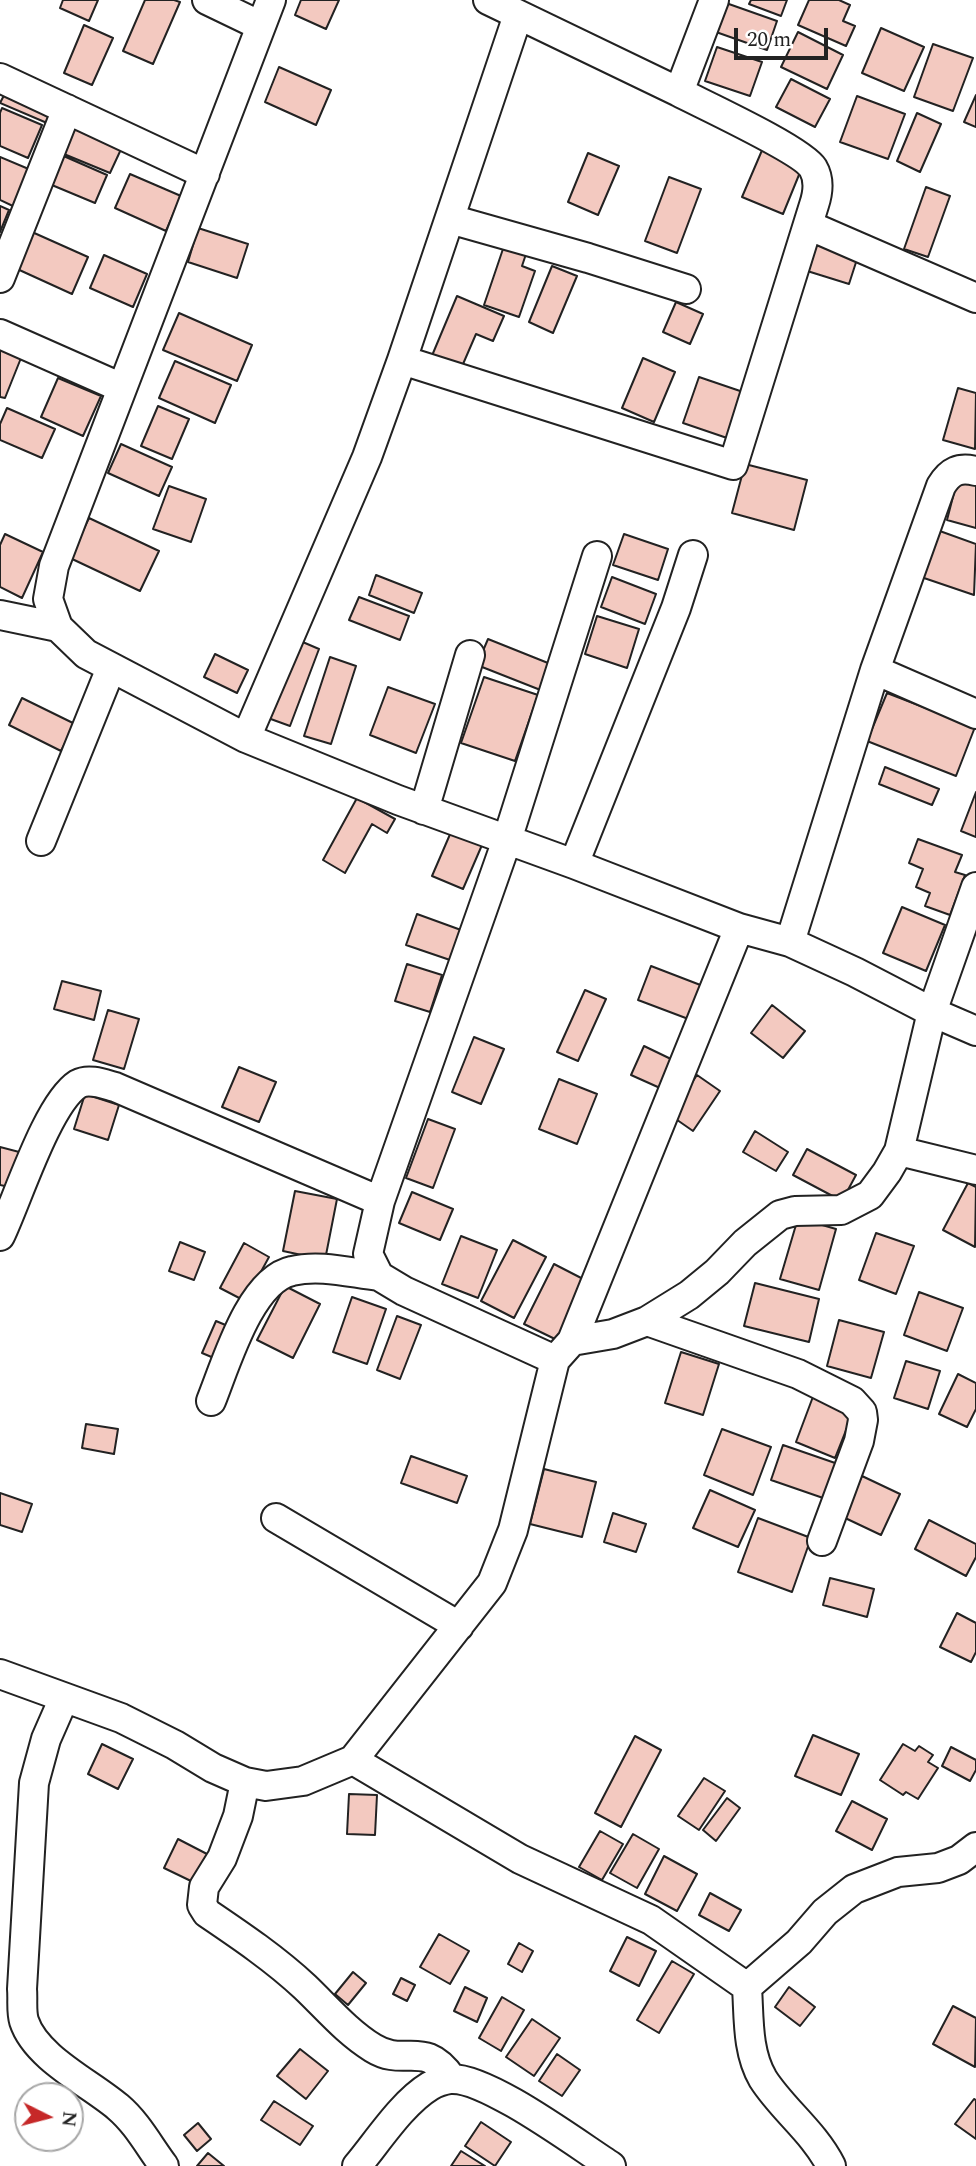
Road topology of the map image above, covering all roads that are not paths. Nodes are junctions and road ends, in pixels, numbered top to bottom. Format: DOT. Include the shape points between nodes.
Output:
graph roads {
  1 [pos="206,0"];
  2 [pos="488,0"];
  3 [pos="714,0"];
  4 [pos="266,13"];
  5 [pos="518,15"];
  6 [pos="0,78"];
  7 [pos="679,92"];
  8 [pos="67,109"];
  9 [pos="205,174"];
  10 [pos="450,219"];
  11 [pos="808,225"];
  12 [pos="0,278"];
  13 [pos="686,289"];
  14 [pos="976,298"];
  15 [pos="0,334"];
  16 [pos="402,360"];
  17 [pos="122,388"];
  18 [pos="976,471"];
  19 [pos="597,555"];
  20 [pos="693,555"];
  21 [pos="0,615"];
  22 [pos="58,627"];
  23 [pos="470,655"];
  24 [pos="111,668"];
  25 [pos="875,670"];
  26 [pos="976,714"];
  27 [pos="246,738"];
  28 [pos="424,810"];
  29 [pos="41,841"];
  30 [pos="507,841"];
  31 [pos="574,864"];
  32 [pos="976,887"];
  33 [pos="739,928"];
  34 [pos="790,942"];
  35 [pos="932,1012"];
  36 [pos="976,1031"];
  37 [pos="899,1151"];
  38 [pos="976,1170"];
  39 [pos="380,1201"];
  40 [pos="0,1236"];
  41 [pos="379,1276"];
  42 [pos="648,1321"];
  43 [pos="563,1351"];
  44 [pos="211,1401"];
  45 [pos="276,1518"];
  46 [pos="822,1541"];
  47 [pos="459,1626"];
  48 [pos="0,1674"];
  49 [pos="64,1698"];
  50 [pos="353,1760"];
  51 [pos="244,1782"];
  52 [pos="976,1847"];
  53 [pos="747,1987"];
  54 [pos="11,1988"];
  55 [pos="452,2079"];
  56 [pos="164,2166"];
  57 [pos="357,2166"];
  58 [pos="611,2166"];
  59 [pos="831,2166"];
  1 -- 4 [label="street"];
  2 -- 5 [label="street"];
  3 -- 7 [label="street"];
  4 -- 9 [label="street"];
  5 -- 7 [label="street"];
  5 -- 10 [label="street"];
  6 -- 8 [label="street"];
  7 -- 11 [label="street" via="811,164 818,191"];
  8 -- 9 [label="street"];
  8 -- 12 [label="street"];
  9 -- 17 [label="street"];
  10 -- 13 [label="street"];
  10 -- 16 [label="street"];
  11 -- 14 [label="street"];
  11 -- 16 [label="street" via="733,465"];
  15 -- 17 [label="street"];
  16 -- 27 [label="street" via="367,457"];
  17 -- 22 [label="street" via="54,566 48,599"];
  18 -- 25 [label="street" via="951,472 941,486"];
  19 -- 30 [label="street"];
  20 -- 31 [label="street"];
  21 -- 22 [label="street"];
  22 -- 24 [label="street" via="86,654"];
  23 -- 28 [label="street"];
  24 -- 27 [label="street"];
  24 -- 29 [label="street"];
  25 -- 26 [label="street"];
  25 -- 34 [label="street"];
  27 -- 28 [label="street"];
  28 -- 30 [label="street"];
  30 -- 31 [label="street"];
  30 -- 39 [label="street"];
  31 -- 33 [label="street"];
  32 -- 35 [label="street"];
  33 -- 34 [label="street"];
  33 -- 43 [label="street"];
  34 -- 35 [label="street"];
  35 -- 36 [label="street"];
  35 -- 37 [label="street"];
  37 -- 38 [label="street"];
  37 -- 42 [label="street" via="870,1195 841,1210 780,1215 690,1295"];
  39 -- 40 [label="street" via="115,1087 80,1083 64,1099 40,1141"];
  39 -- 41 [label="street" via="368,1254"];
  41 -- 43 [label="street" via="404,1291"];
  41 -- 44 [label="street" via="316,1268 290,1271 272,1280 253,1303"];
  42 -- 43 [label="street"];
  42 -- 46 [label="street" via="798,1374 852,1401 862,1412 859,1441"];
  43 -- 47 [label="street" via="513,1530 492,1583"];
  45 -- 47 [label="street"];
  47 -- 50 [label="street"];
  48 -- 49 [label="street"];
  49 -- 51 [label="street" via="121,1718"];
  49 -- 54 [label="street" via="34,1783"];
  50 -- 51 [label="street" via="303,1781 266,1786"];
  50 -- 53 [label="street" via="520,1859 651,1920"];
  51 -- 55 [label="street" via="238,1816 222,1858 204,1887 202,1905 207,1913 280,1964 374,2049 386,2055 423,2055 443,2066"];
  52 -- 53 [label="street" via="938,1868 898,1872 854,1889"];
  53 -- 59 [label="street" via="750,2044 763,2078"];
  54 -- 56 [label="street" via="32,2037 118,2107"];
  55 -- 57 [label="street" via="431,2085 411,2102"];
  55 -- 58 [label="street" via="480,2085"];
}
